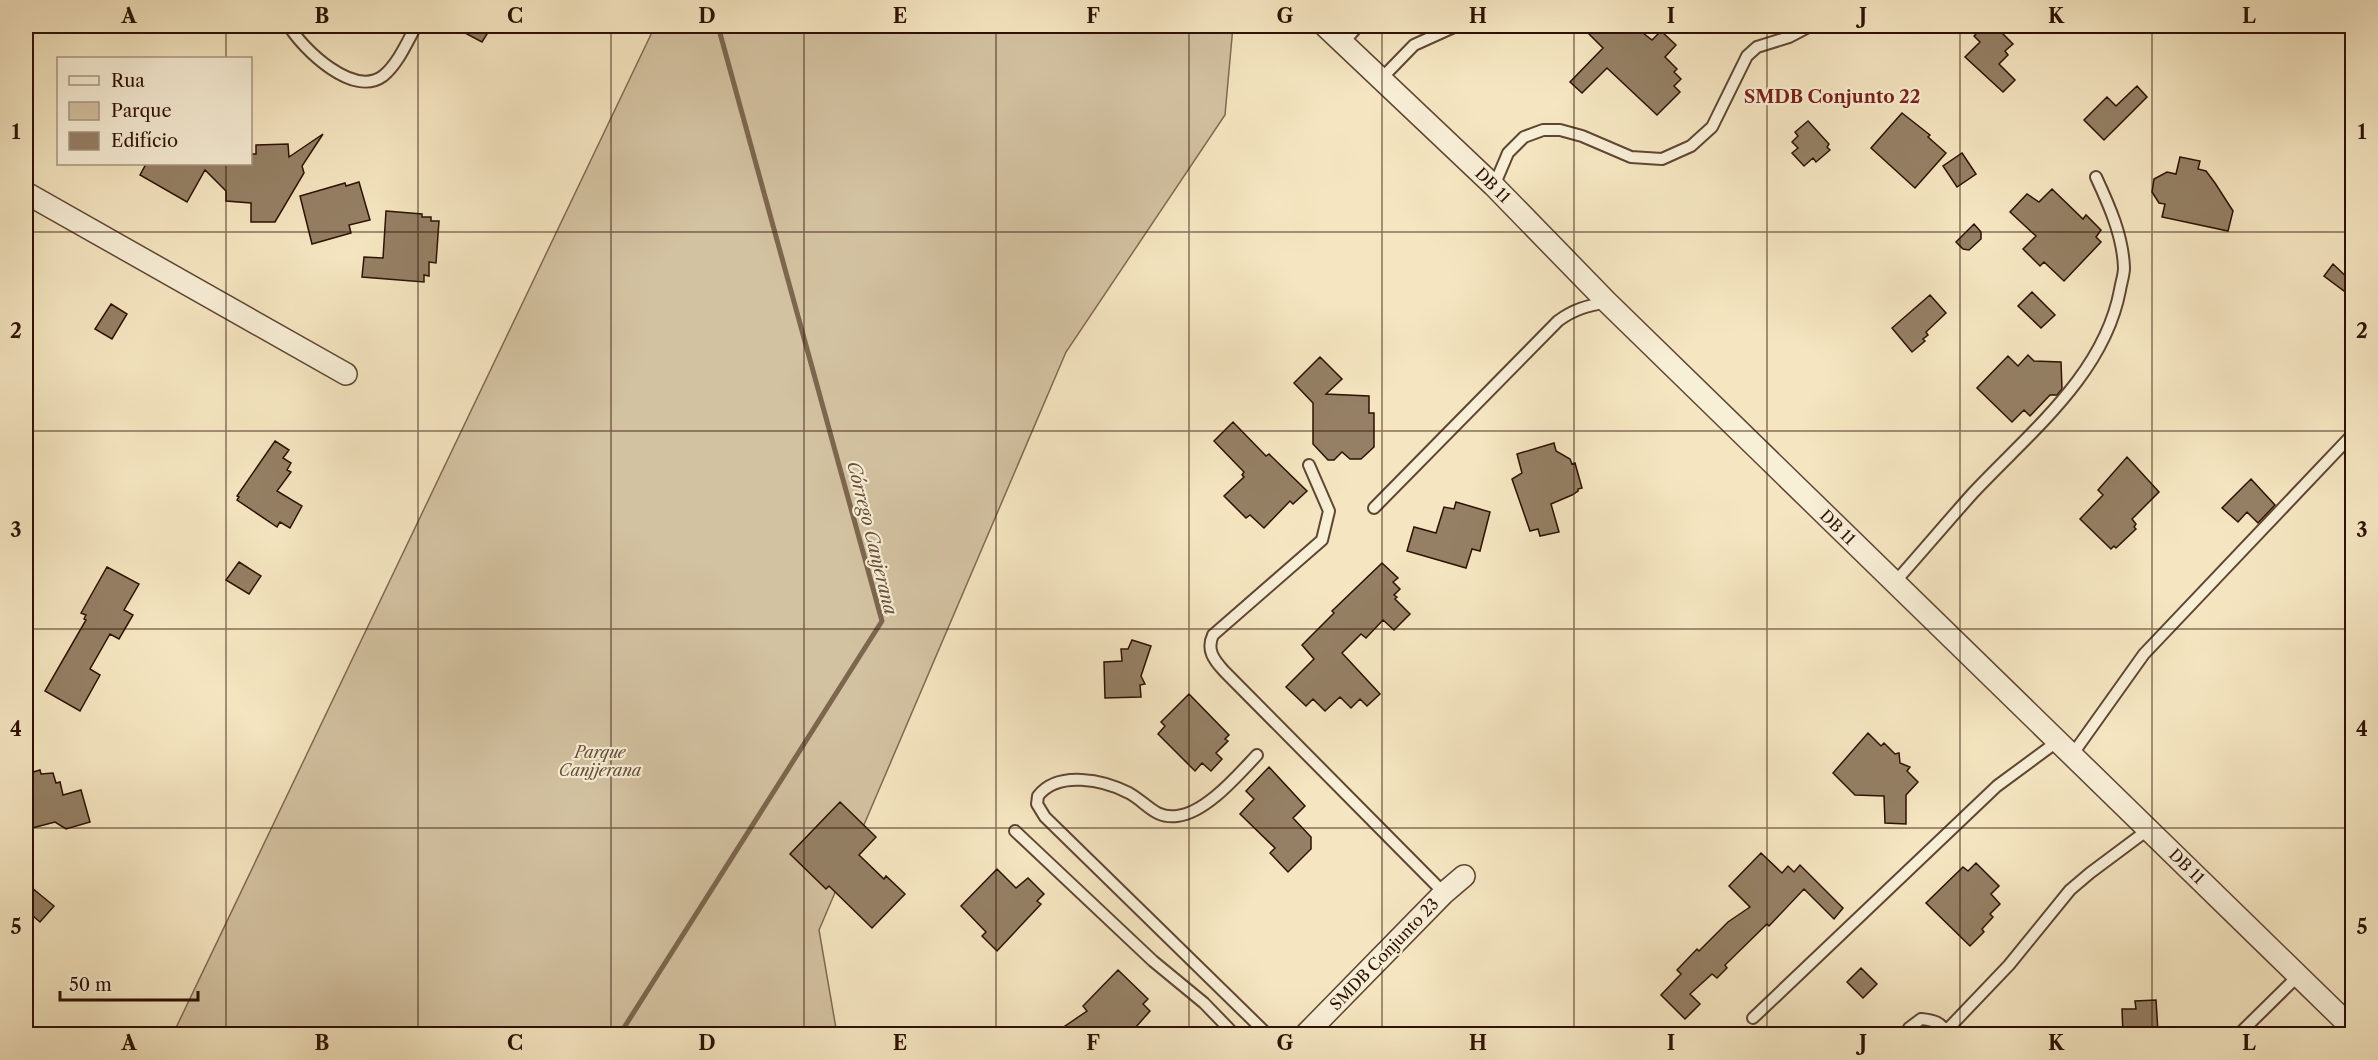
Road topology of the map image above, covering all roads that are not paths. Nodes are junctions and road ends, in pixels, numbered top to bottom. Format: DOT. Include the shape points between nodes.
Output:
graph roads {
  1 [pos="290,26"];
  2 [pos="1325,26"];
  3 [pos="1358,26"];
  4 [pos="1456,26"];
  5 [pos="1810,26"];
  6 [pos="410,28"];
  7 [pos="1343,43"];
  8 [pos="1380,79"];
  9 [pos="2096,177"];
  10 [pos="1494,186"];
  11 [pos="26,193"];
  12 [pos="1607,302"];
  13 [pos="346,374"];
  14 [pos="2352,435"];
  15 [pos="1308,465"];
  16 [pos="1374,508"];
  17 [pos="1895,582"];
  18 [pos="2065,748"];
  19 [pos="1257,755"];
  20 [pos="2149,829"];
  21 [pos="1015,831"];
  22 [pos="1464,876"];
  23 [pos="1444,893"];
  24 [pos="2299,975"];
  25 [pos="1753,1018"];
  26 [pos="2352,1028"];
  27 [pos="1946,1033"];
  28 [pos="1234,1035"];
  29 [pos="1267,1035"];
  30 [pos="1306,1035"];
  31 [pos="1907,1035"];
  32 [pos="2239,1035"];
  1 -- 6 [label="lane" via="305,48 328,67 364,82 374,81 390,68"];
  2 -- 7 [label="street, DB 11"];
  3 -- 7 [label="lane"];
  4 -- 8 [label="lane" via="1414,45"];
  5 -- 10 [label="lane" via="1757,47 1747,56 1712,127 1691,146 1662,159 1631,157 1582,136 1543,130 1524,137 1508,153"];
  7 -- 8 [label="street, DB 11"];
  8 -- 10 [label="street, DB 11"];
  9 -- 17 [label="lane" via="2113,217 2124,269 2117,307 2101,344 2084,373 2056,406"];
  10 -- 12 [label="street, DB 11"];
  11 -- 13 [label="street"];
  12 -- 16 [label="lane" via="1571,311 1558,321"];
  12 -- 17 [label="street, DB 11"];
  14 -- 18 [label="lane" via="2144,654"];
  15 -- 23 [label="lane" via="1329,511 1322,540 1213,635 1210,652 1224,671"];
  17 -- 18 [label="street, DB 11"];
  18 -- 20 [label="street, DB 11"];
  18 -- 25 [label="lane" via="1997,786"];
  19 -- 29 [label="lane" via="1213,800 1180,816 1162,817 1129,794 1107,784 1087,781 1049,786 1038,796 1037,804 1045,817"];
  20 -- 24 [label="street, DB 11"];
  20 -- 27 [label="lane" via="2070,891"];
  21 -- 28 [label="lane"];
  22 -- 23 [label="street, SMDB Conjunto 23"];
  23 -- 30 [label="street, SMDB Conjunto 23"];
  24 -- 26 [label="street, DB 11"];
  24 -- 32 [label="lane"];
  27 -- 31 [label="lane" via="1935,1021 1921,1019 1909,1028"];
}
